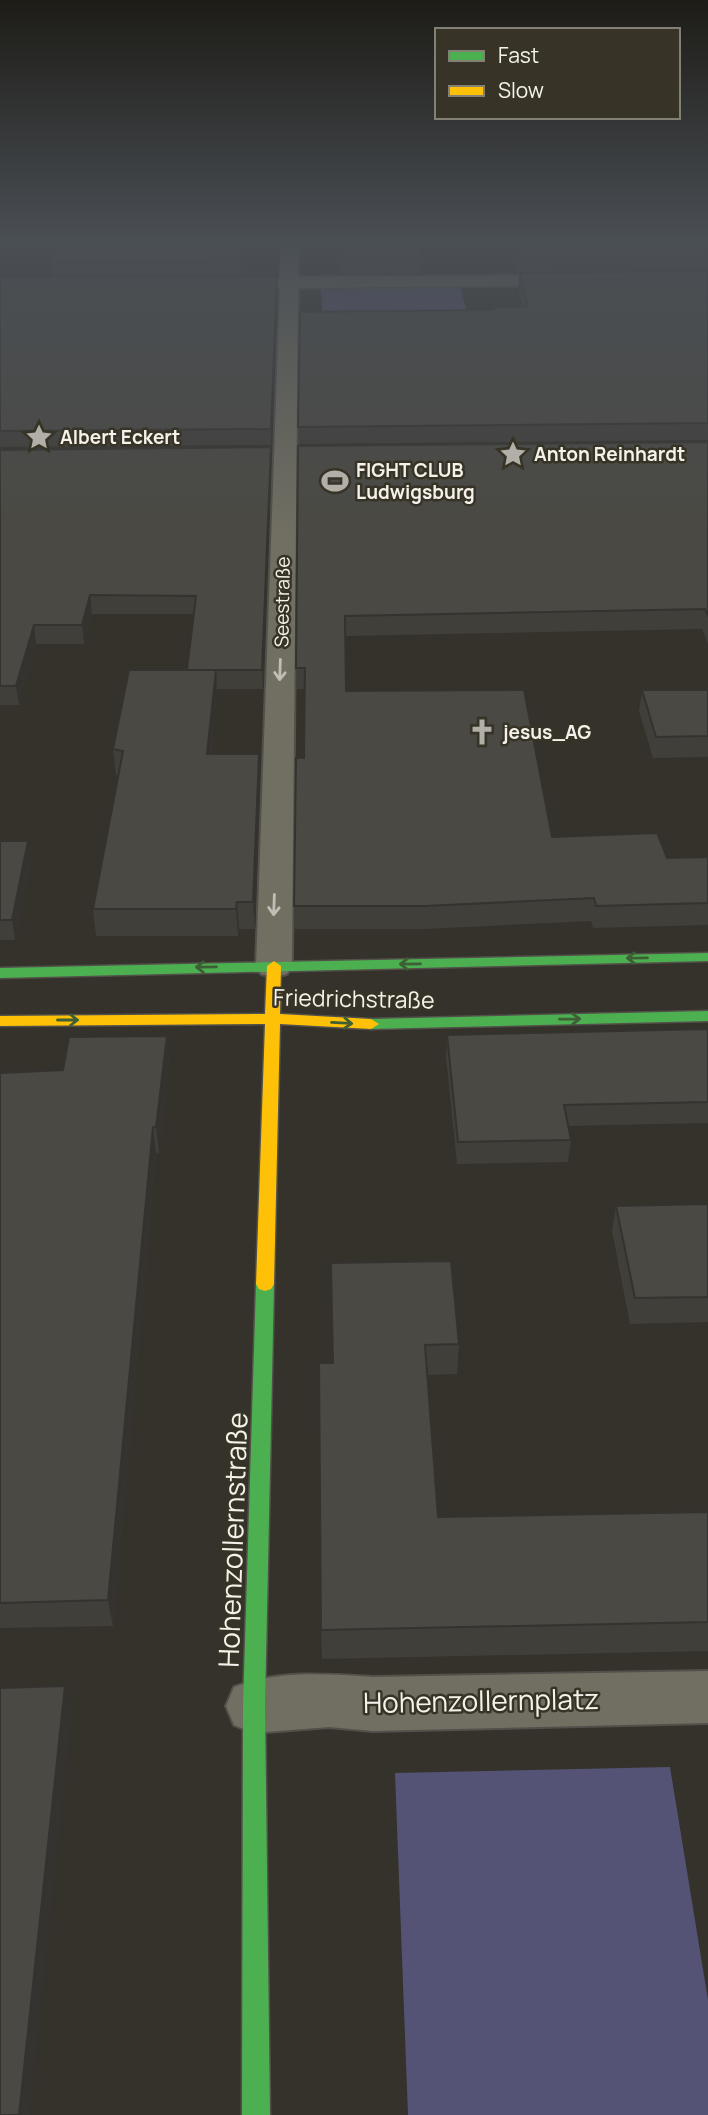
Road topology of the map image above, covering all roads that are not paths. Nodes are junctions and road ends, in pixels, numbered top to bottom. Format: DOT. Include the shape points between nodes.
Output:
graph roads {
  1 [pos="288,338"];
  2 [pos="707,957"];
  3 [pos="274,966"];
  4 [pos="0,973"];
  5 [pos="708,1016"];
  6 [pos="274,1019"];
  7 [pos="0,1021"];
  8 [pos="708,1697"];
  9 [pos="254,1706"];
  10 [pos="256,2115"];
  1 -- 3 [label="street, Seestraße, one-way"];
  2 -- 3 [label="main road, Friedrichstraße, one-way"];
  3 -- 4 [label="main road, Friedrichstraße, one-way"];
  3 -- 6 [label="main road, Hohenzollernstraße"];
  6 -- 5 [label="main road, Friedrichstraße, one-way" via="362,1024"];
  7 -- 6 [label="main road, Friedrichstraße, one-way"];
  6 -- 9 [label="main road, Hohenzollernstraße"];
  8 -- 9 [label="street, Hohenzollernplatz" via="329,1701"];
  9 -- 10 [label="main road, Hohenzollernstraße"];
}
